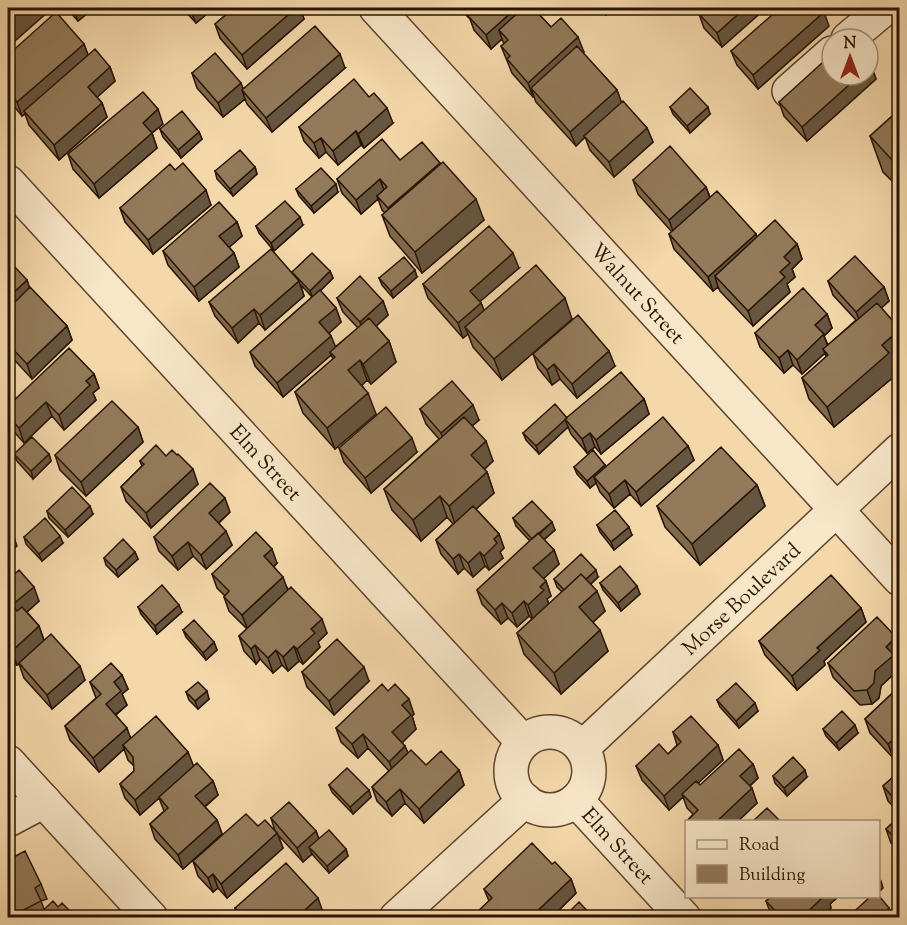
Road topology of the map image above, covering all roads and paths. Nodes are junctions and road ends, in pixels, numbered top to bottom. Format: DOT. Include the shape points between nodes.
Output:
graph roads {
  1 [pos="376,8"];
  2 [pos="885,8"];
  3 [pos="862,27"];
  4 [pos="820,63"];
  5 [pos="789,90"];
  6 [pos="8,182"];
  7 [pos="900,450"];
  8 [pos="836,511"];
  9 [pos="900,579"];
  10 [pos="523,742"];
  11 [pos="582,748"];
  12 [pos="8,762"];
  13 [pos="525,800"];
  14 [pos="576,800"];
  15 [pos="44,801"];
  16 [pos="8,820"];
  17 [pos="151,918"];
  18 [pos="396,918"];
  19 [pos="684,918"];
  1 -- 8 [label="street, Walnut Street"];
  2 -- 3 [label="street"];
  4 -- 5 [label="street"];
  6 -- 10 [label="street, Elm Street"];
  7 -- 8 [label="street, Morse Boulevard"];
  8 -- 9 [label="street, Walnut Street"];
  8 -- 11 [label="street, Morse Boulevard"];
  10 -- 11 [label="street" via="534,735 561,733"];
  10 -- 13 [label="street" via="511,765 514,784"];
  11 -- 14 [label="street" via="589,775"];
  12 -- 15 [label="street"];
  13 -- 14 [label="street" via="551,809"];
  13 -- 18 [label="street"];
  14 -- 19 [label="street, Elm Street"];
  15 -- 16 [label="street"];
  15 -- 17 [label="street"];
}
